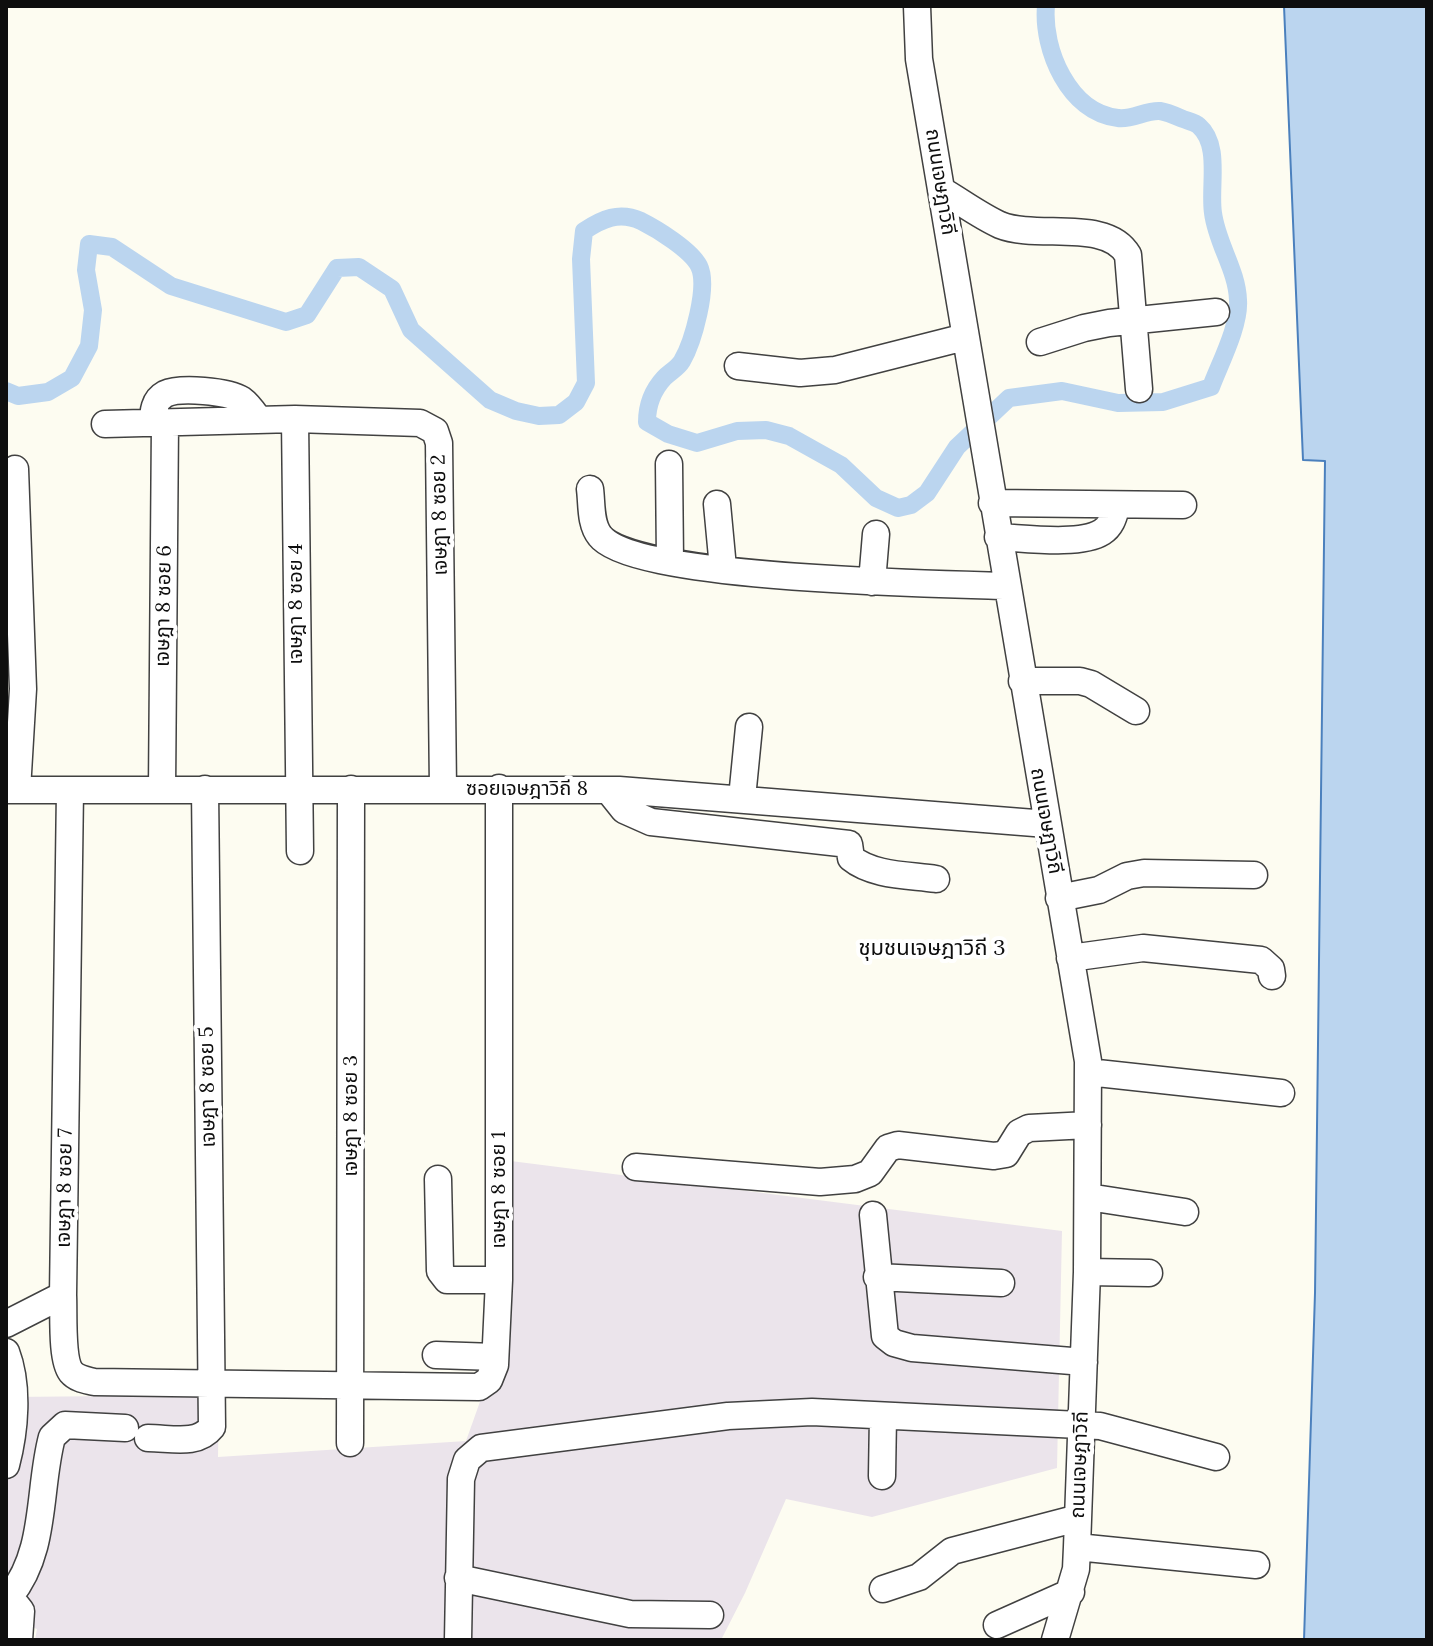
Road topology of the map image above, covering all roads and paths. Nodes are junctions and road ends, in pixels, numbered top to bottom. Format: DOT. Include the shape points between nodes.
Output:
graph roads {
  1 [pos="917,6"];
  2 [pos="941,190"];
  3 [pos="1216,312"];
  4 [pos="1133,320"];
  5 [pos="965,337"];
  6 [pos="1040,342"];
  7 [pos="738,366"];
  8 [pos="1139,389"];
  9 [pos="295,419"];
  10 [pos="159,422"];
  11 [pos="105,424"];
  12 [pos="669,464"];
  13 [pos="15,469"];
  14 [pos="590,489"];
  15 [pos="992,503"];
  16 [pos="717,504"];
  17 [pos="1117,505"];
  18 [pos="1183,505"];
  19 [pos="876,534"];
  20 [pos="998,537"];
  21 [pos="670,561"];
  22 [pos="723,568"];
  23 [pos="872,582"];
  24 [pos="1006,586"];
  25 [pos="13,607"];
  26 [pos="1022,681"];
  27 [pos="15,685"];
  28 [pos="1136,711"];
  29 [pos="749,727"];
  30 [pos="499,788"];
  31 [pos="205,789"];
  32 [pos="298,789"];
  33 [pos="351,789"];
  34 [pos="443,789"];
  35 [pos="12,790"];
  36 [pos="70,790"];
  37 [pos="162,790"];
  38 [pos="608,790"];
  39 [pos="742,798"];
  40 [pos="1047,824"];
  41 [pos="300,851"];
  42 [pos="1254,875"];
  43 [pos="936,879"];
  44 [pos="1059,898"];
  45 [pos="1070,958"];
  46 [pos="1272,976"];
  47 [pos="1088,1072"];
  48 [pos="1281,1093"];
  49 [pos="1088,1125"];
  50 [pos="636,1167"];
  51 [pos="438,1179"];
  52 [pos="1088,1197"];
  53 [pos="1185,1212"];
  54 [pos="873,1215"];
  55 [pos="1087,1272"];
  56 [pos="1149,1273"];
  57 [pos="877,1277"];
  58 [pos="499,1280"];
  59 [pos="1001,1283"];
  60 [pos="63,1295"];
  61 [pos="6,1324"];
  62 [pos="6,1352"];
  63 [pos="436,1355"];
  64 [pos="495,1357"];
  65 [pos="1084,1362"];
  66 [pos="350,1384"];
  67 [pos="212,1385"];
  68 [pos="883,1416"];
  69 [pos="1081,1425"];
  70 [pos="350,1443"];
  71 [pos="1216,1457"];
  72 [pos="6,1465"];
  73 [pos="882,1476"];
  74 [pos="1078,1518"];
  75 [pos="1077,1547"];
  76 [pos="1256,1565"];
  77 [pos="458,1578"];
  78 [pos="883,1589"];
  79 [pos="1071,1592"];
  80 [pos="8,1594"];
  81 [pos="710,1615"];
  82 [pos="997,1625"];
  83 [pos="19,1640"];
  84 [pos="458,1640"];
  85 [pos="1055,1640"];
  1 -- 2 [label="street, ถนนเจษฎาวิถี" via="919,59"];
  2 -- 4 [label="street" via="999,224 1022,231 1101,234 1113,240 1128,255"];
  2 -- 5 [label="street, ถนนเจษฎาวิถี"];
  3 -- 4 [label="street"];
  4 -- 6 [label="street"];
  4 -- 8 [label="street"];
  5 -- 7 [label="street" via="835,370 800,373"];
  5 -- 15 [label="street, ถนนเจษฎาวิถี"];
  9 -- 10 [label="street, เจษฎา 8 ซอย 2"];
  9 -- 32 [label="street, เจษฎา 8 ซอย 4"];
  9 -- 34 [label="street, เจษฎา 8 ซอย 2" via="420,423 435,431"];
  10 -- 11 [label="street, เจษฎา 8 ซอย 2"];
  10 -- 37 [label="street, เจษฎา 8 ซอย 6"];
  12 -- 21 [label="street"];
  13 -- 25 [label="street"];
  14 -- 21 [label="street" via="599,536 626,553"];
  15 -- 17 [label="street"];
  15 -- 20 [label="street, ถนนเจษฎาวิถี"];
  16 -- 22 [label="street"];
  17 -- 18 [label="street"];
  17 -- 20 [label="street" via="1103,532 1085,539"];
  19 -- 23 [label="street"];
  20 -- 24 [label="street, ถนนเจษฎาวิถี"];
  21 -- 22 [label="street"];
  22 -- 23 [label="street"];
  23 -- 24 [label="street"];
  24 -- 26 [label="street, ถนนเจษฎาวิถี"];
  25 -- 27 [label="street"];
  26 -- 28 [label="street" via="1080,681"];
  26 -- 40 [label="street, ถนนเจษฎาวิถี"];
  27 -- 35 [label="street"];
  29 -- 39 [label="street"];
  30 -- 34 [label="street, ซอยเจษฎาวิถี 8"];
  30 -- 38 [label="street, ซอยเจษฎาวิถี 8"];
  30 -- 58 [label="street, เจษฎา 8 ซอย 1"];
  31 -- 32 [label="street, ซอยเจษฎาวิถี 8"];
  31 -- 37 [label="street, ซอยเจษฎาวิถี 8"];
  31 -- 67 [label="street, เจษฎา 8 ซอย 5"];
  32 -- 33 [label="street, ซอยเจษฎาวิถี 8"];
  32 -- 41 [label="street, เจษฎา 8 ซอย 4"];
  33 -- 34 [label="street, ซอยเจษฎาวิถี 8"];
  33 -- 66 [label="street, เจษฎา 8 ซอย 3"];
  35 -- 36 [label="street, ซอยเจษฎาวิถี 8"];
  36 -- 37 [label="street, ซอยเจษฎาวิถี 8"];
  36 -- 60 [label="street, เจษฎา 8 ซอย 7"];
  38 -- 39 [label="street, ซอยเจษฎาวิถี 8"];
  38 -- 43 [label="street" via="624,810 651,822 849,844 851,858 860,865"];
  39 -- 40 [label="street, ซอยเจษฎาวิถี 8"];
  40 -- 44 [label="street, ถนนเจษฎาวิถี"];
  42 -- 44 [label="street" via="1136,874 1099,890"];
  44 -- 45 [label="street, ถนนเจษฎาวิถี"];
  45 -- 46 [label="street" via="1143,948 1261,960"];
  45 -- 47 [label="street, ถนนเจษฎาวิถี"];
  47 -- 48 [label="street"];
  47 -- 49 [label="street, ถนนเจษฎาวิถี"];
  49 -- 50 [label="street" via="1029,1128 1019,1133 1006,1154 994,1156 898,1145 888,1148 870,1173 855,1179 820,1182"];
  49 -- 52 [label="street, ถนนเจษฎาวิถี"];
  51 -- 58 [label="street" via="440,1271 447,1280"];
  52 -- 53 [label="street"];
  52 -- 55 [label="street, ถนนเจษฎาวิถี"];
  54 -- 57 [label="street"];
  55 -- 56 [label="street"];
  55 -- 65 [label="street, ถนนเจษฎาวิถี"];
  57 -- 59 [label="street"];
  57 -- 65 [label="street" via="885,1336 894,1343"];
  58 -- 64 [label="street, เจษฎา 8 ซอย 1"];
  60 -- 61 [label="street"];
  60 -- 67 [label="street, เจษฎา 8 ซอย 7" via="65,1355 69,1370 79,1378"];
  62 -- 72 [label="street" via="14,1398"];
  63 -- 64 [label="street"];
  64 -- 66 [label="street" via="489,1380 479,1387"];
  65 -- 69 [label="street, ถนนเจษฎาวิถี"];
  66 -- 67 [label="street, เจษฎา 8 ซอย 7"];
  66 -- 70 [label="street, เจษฎา 8 ซอย 3"];
  67 -- 80 [label="street, เจษฎา 8 ซอย 5" via="212,1427 196,1439 65,1425 52,1437 37,1534 21,1583"];
  68 -- 69 [label="street"];
  68 -- 73 [label="street"];
  68 -- 77 [label="street" via="728,1416 481,1448 467,1460 461,1479"];
  69 -- 71 [label="street" via="1117,1429"];
  69 -- 74 [label="street, ถนนเจษฎาวิถี"];
  74 -- 75 [label="street, ถนนเจษฎาวิถี"];
  74 -- 78 [label="street" via="952,1551 919,1577"];
  75 -- 76 [label="street"];
  75 -- 79 [label="street, ถนนเจษฎาวิถี"];
  77 -- 81 [label="street" via="630,1614"];
  77 -- 84 [label="street"];
  79 -- 82 [label="street"];
  79 -- 85 [label="street, ถนนเจษฎาวิถี"];
  80 -- 83 [label="street" via="21,1611"];
}
